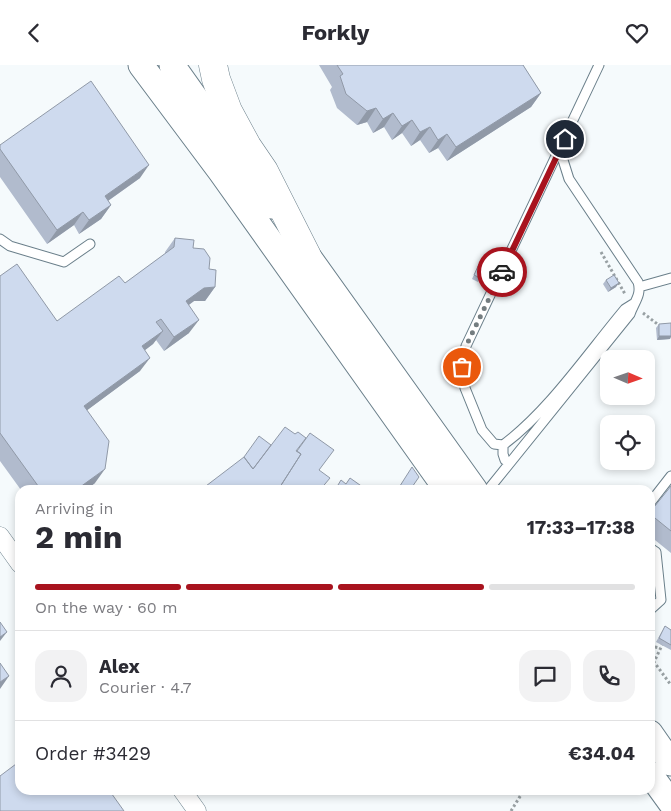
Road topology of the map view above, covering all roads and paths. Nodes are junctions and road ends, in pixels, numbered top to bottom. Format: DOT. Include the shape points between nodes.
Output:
graph roads {
  1 [pos="141,65"];
  2 [pos="172,65"];
  3 [pos="213,65"];
  4 [pos="599,65"];
  5 [pos="565,139"];
  6 [pos="0,239"];
  7 [pos="90,244"];
  8 [pos="598,247"];
  9 [pos="307,255"];
  10 [pos="671,278"];
  11 [pos="639,287"];
  12 [pos="634,304"];
  13 [pos="663,329"];
  14 [pos="503,445"];
  15 [pos="505,460"];
  16 [pos="671,476"];
  17 [pos="443,485"];
  18 [pos="471,485"];
  19 [pos="492,485"];
  20 [pos="655,497"];
  21 [pos="0,536"];
  22 [pos="655,551"];
  23 [pos="15,557"];
  24 [pos="655,605"];
  25 [pos="665,639"];
  26 [pos="655,647"];
  27 [pos="660,648"];
  28 [pos="655,660"];
  29 [pos="655,663"];
  30 [pos="671,685"];
  31 [pos="655,740"];
  32 [pos="671,763"];
  33 [pos="655,781"];
  34 [pos="186,795"];
  35 [pos="521,795"];
  36 [pos="671,803"];
  37 [pos="197,811"];
  38 [pos="511,811"];
  1 -- 17 [label="main road"];
  2 -- 9 [label="main road"];
  3 -- 9 [label="highway" via="228,111 264,171"];
  4 -- 5 [label="lane"];
  5 -- 11 [label="lane" via="564,159 569,179"];
  5 -- 14 [label="lane" via="466,346 462,367 472,405 482,430 494,444"];
  6 -- 7 [label="lane" via="10,246 64,262"];
  8 -- 12 [label="path"];
  9 -- 18 [label="main road"];
  10 -- 11 [label="lane"];
  11 -- 12 [label="lane"];
  12 -- 13 [label="path"];
  12 -- 14 [label="lane" via="624,309 522,430"];
  12 -- 19 [label="lane" via="630,314"];
  14 -- 15 [label="lane"];
  16 -- 20 [label="lane"];
  21 -- 23 [label="street"];
  22 -- 24 [label="lane" via="661,600"];
  25 -- 27 [label="path"];
  26 -- 27 [label="path"];
  27 -- 28 [label="path"];
  29 -- 30 [label="path"];
  31 -- 32 [label="main road"];
  33 -- 36 [label="main road"];
  34 -- 37 [label="street"];
  35 -- 38 [label="path"];
}
